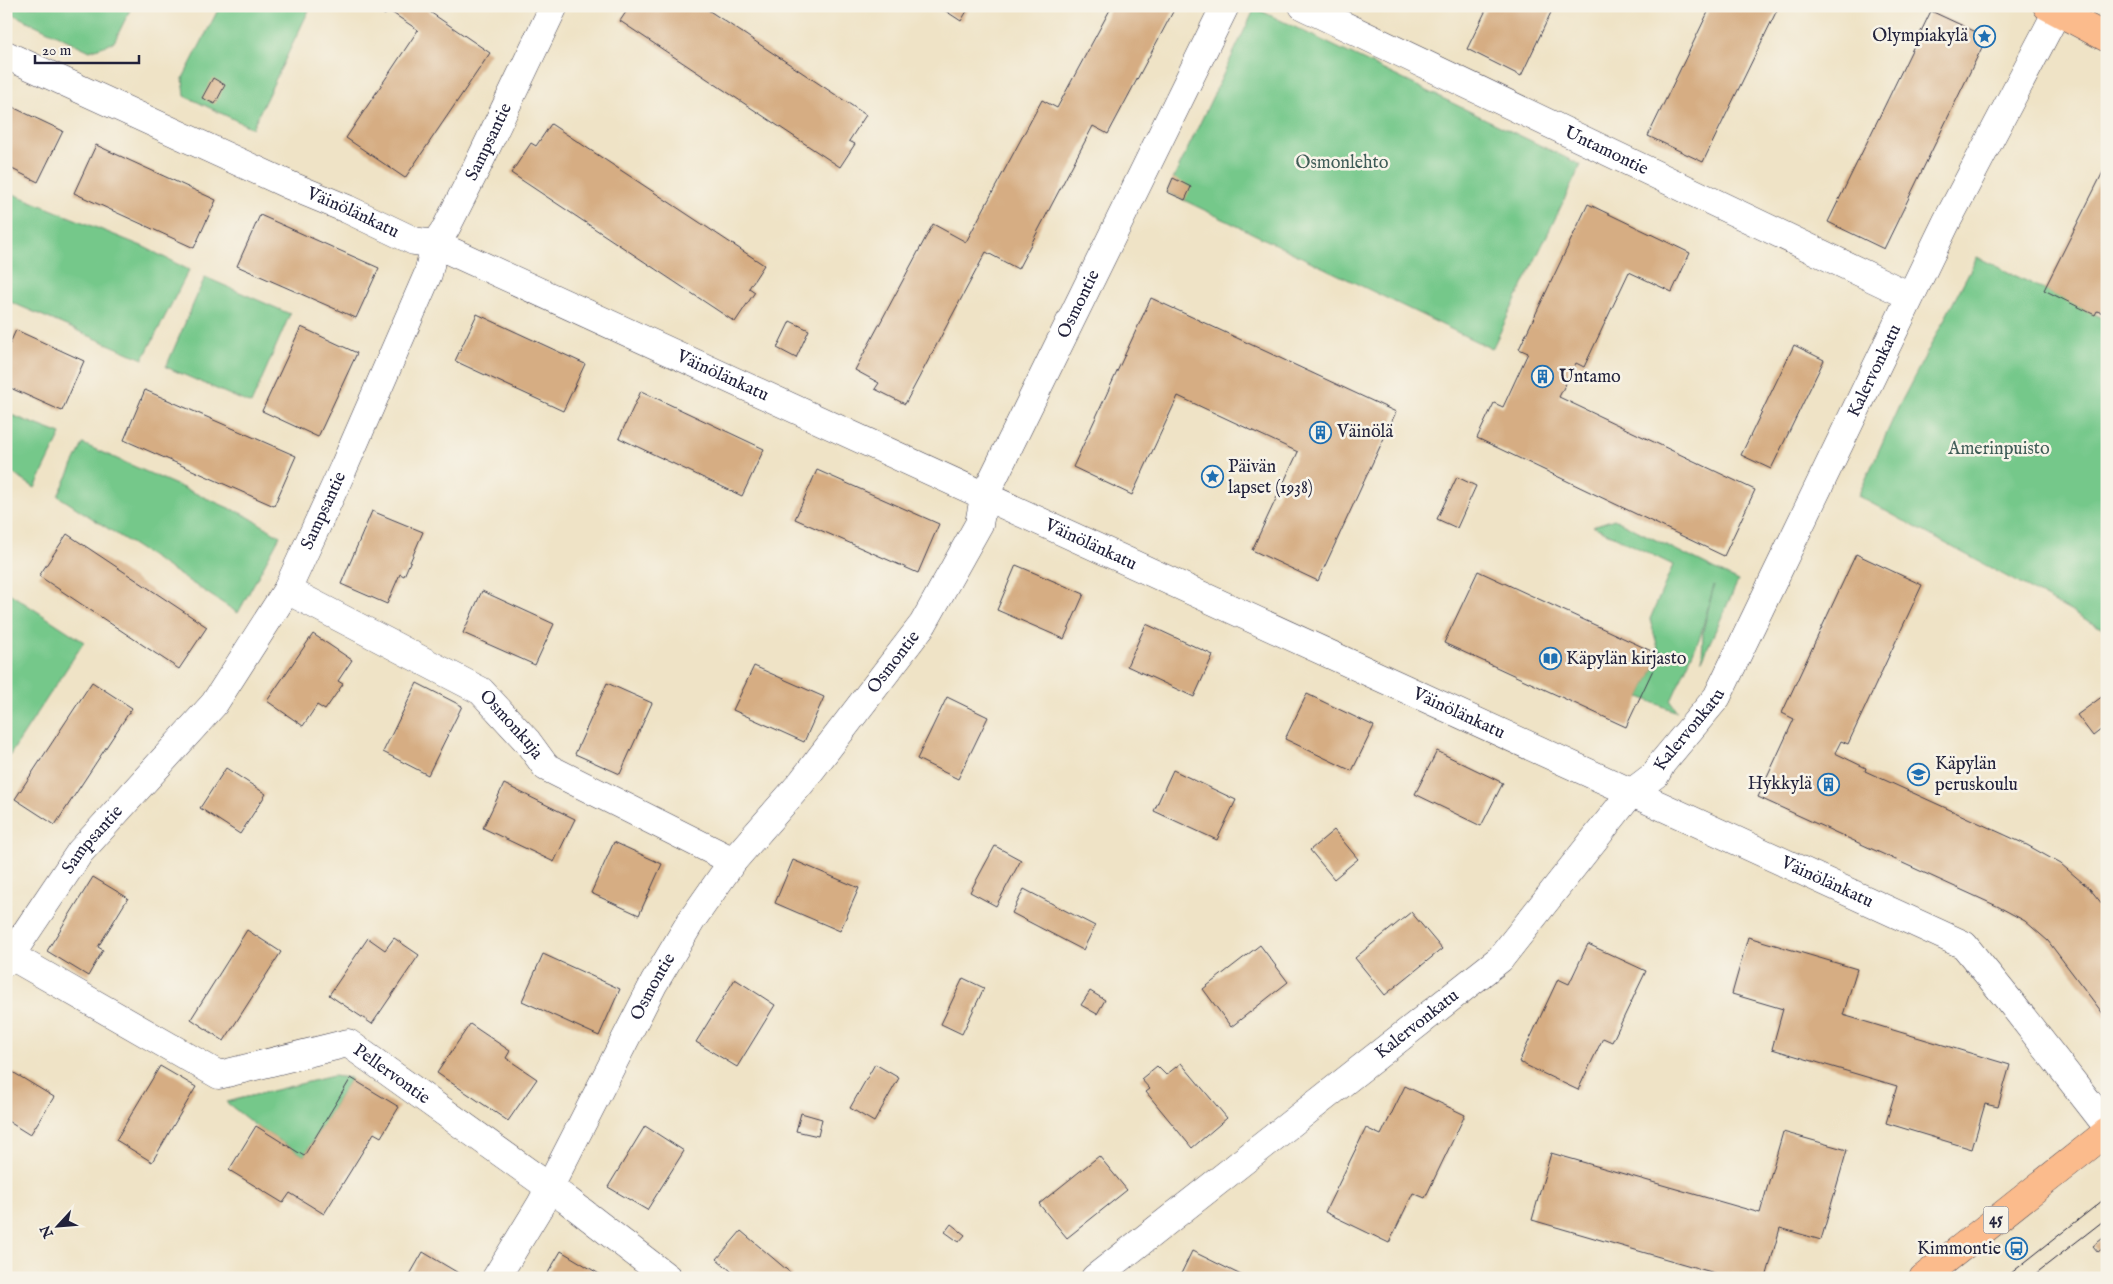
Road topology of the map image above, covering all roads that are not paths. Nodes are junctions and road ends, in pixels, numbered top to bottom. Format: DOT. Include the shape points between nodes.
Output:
graph roads {
  1 [pos="554,6"];
  2 [pos="1224,6"];
  3 [pos="1303,6"];
  4 [pos="2055,8"];
  5 [pos="2107,38"];
  6 [pos="6,55"];
  7 [pos="435,244"];
  8 [pos="1910,296"];
  9 [pos="984,498"];
  10 [pos="287,590"];
  11 [pos="1631,793"];
  12 [pos="733,861"];
  13 [pos="8,957"];
  14 [pos="2107,1126"];
  15 [pos="2107,1132"];
  16 [pos="549,1188"];
  17 [pos="496,1278"];
  18 [pos="668,1278"];
  19 [pos="1096,1278"];
  20 [pos="1923,1278"];
  1 -- 7 [label="street, Sampsantie" via="473,175"];
  2 -- 9 [label="street, Osmontie"];
  3 -- 8 [label="street, Untamontie"];
  4 -- 5 [label="main road"];
  4 -- 8 [label="street, Kalervonkatu"];
  6 -- 7 [label="street, Väinölänkatu" via="414,242"];
  7 -- 9 [label="street, Väinölänkatu"];
  7 -- 10 [label="street, Sampsantie" via="428,274"];
  8 -- 11 [label="street, Kalervonkatu" via="1717,697 1656,774"];
  9 -- 11 [label="street, Väinölänkatu"];
  9 -- 12 [label="street, Osmontie" via="979,524 923,624 801,783"];
  10 -- 12 [label="street, Osmonkuja" via="482,691 546,767"];
  10 -- 13 [label="street, Sampsantie" via="214,704 80,852"];
  11 -- 14 [label="street, Väinölänkatu" via="1964,945"];
  11 -- 19 [label="street, Kalervonkatu" via="1500,959"];
  12 -- 16 [label="street, Osmontie" via="691,921 654,983"];
  13 -- 16 [label="street, Pellervontie" via="219,1076 348,1043"];
  15 -- 20 [label="main road, 45"];
  16 -- 17 [label="street, Osmontie"];
  16 -- 18 [label="street, Pellervontie"];
}
